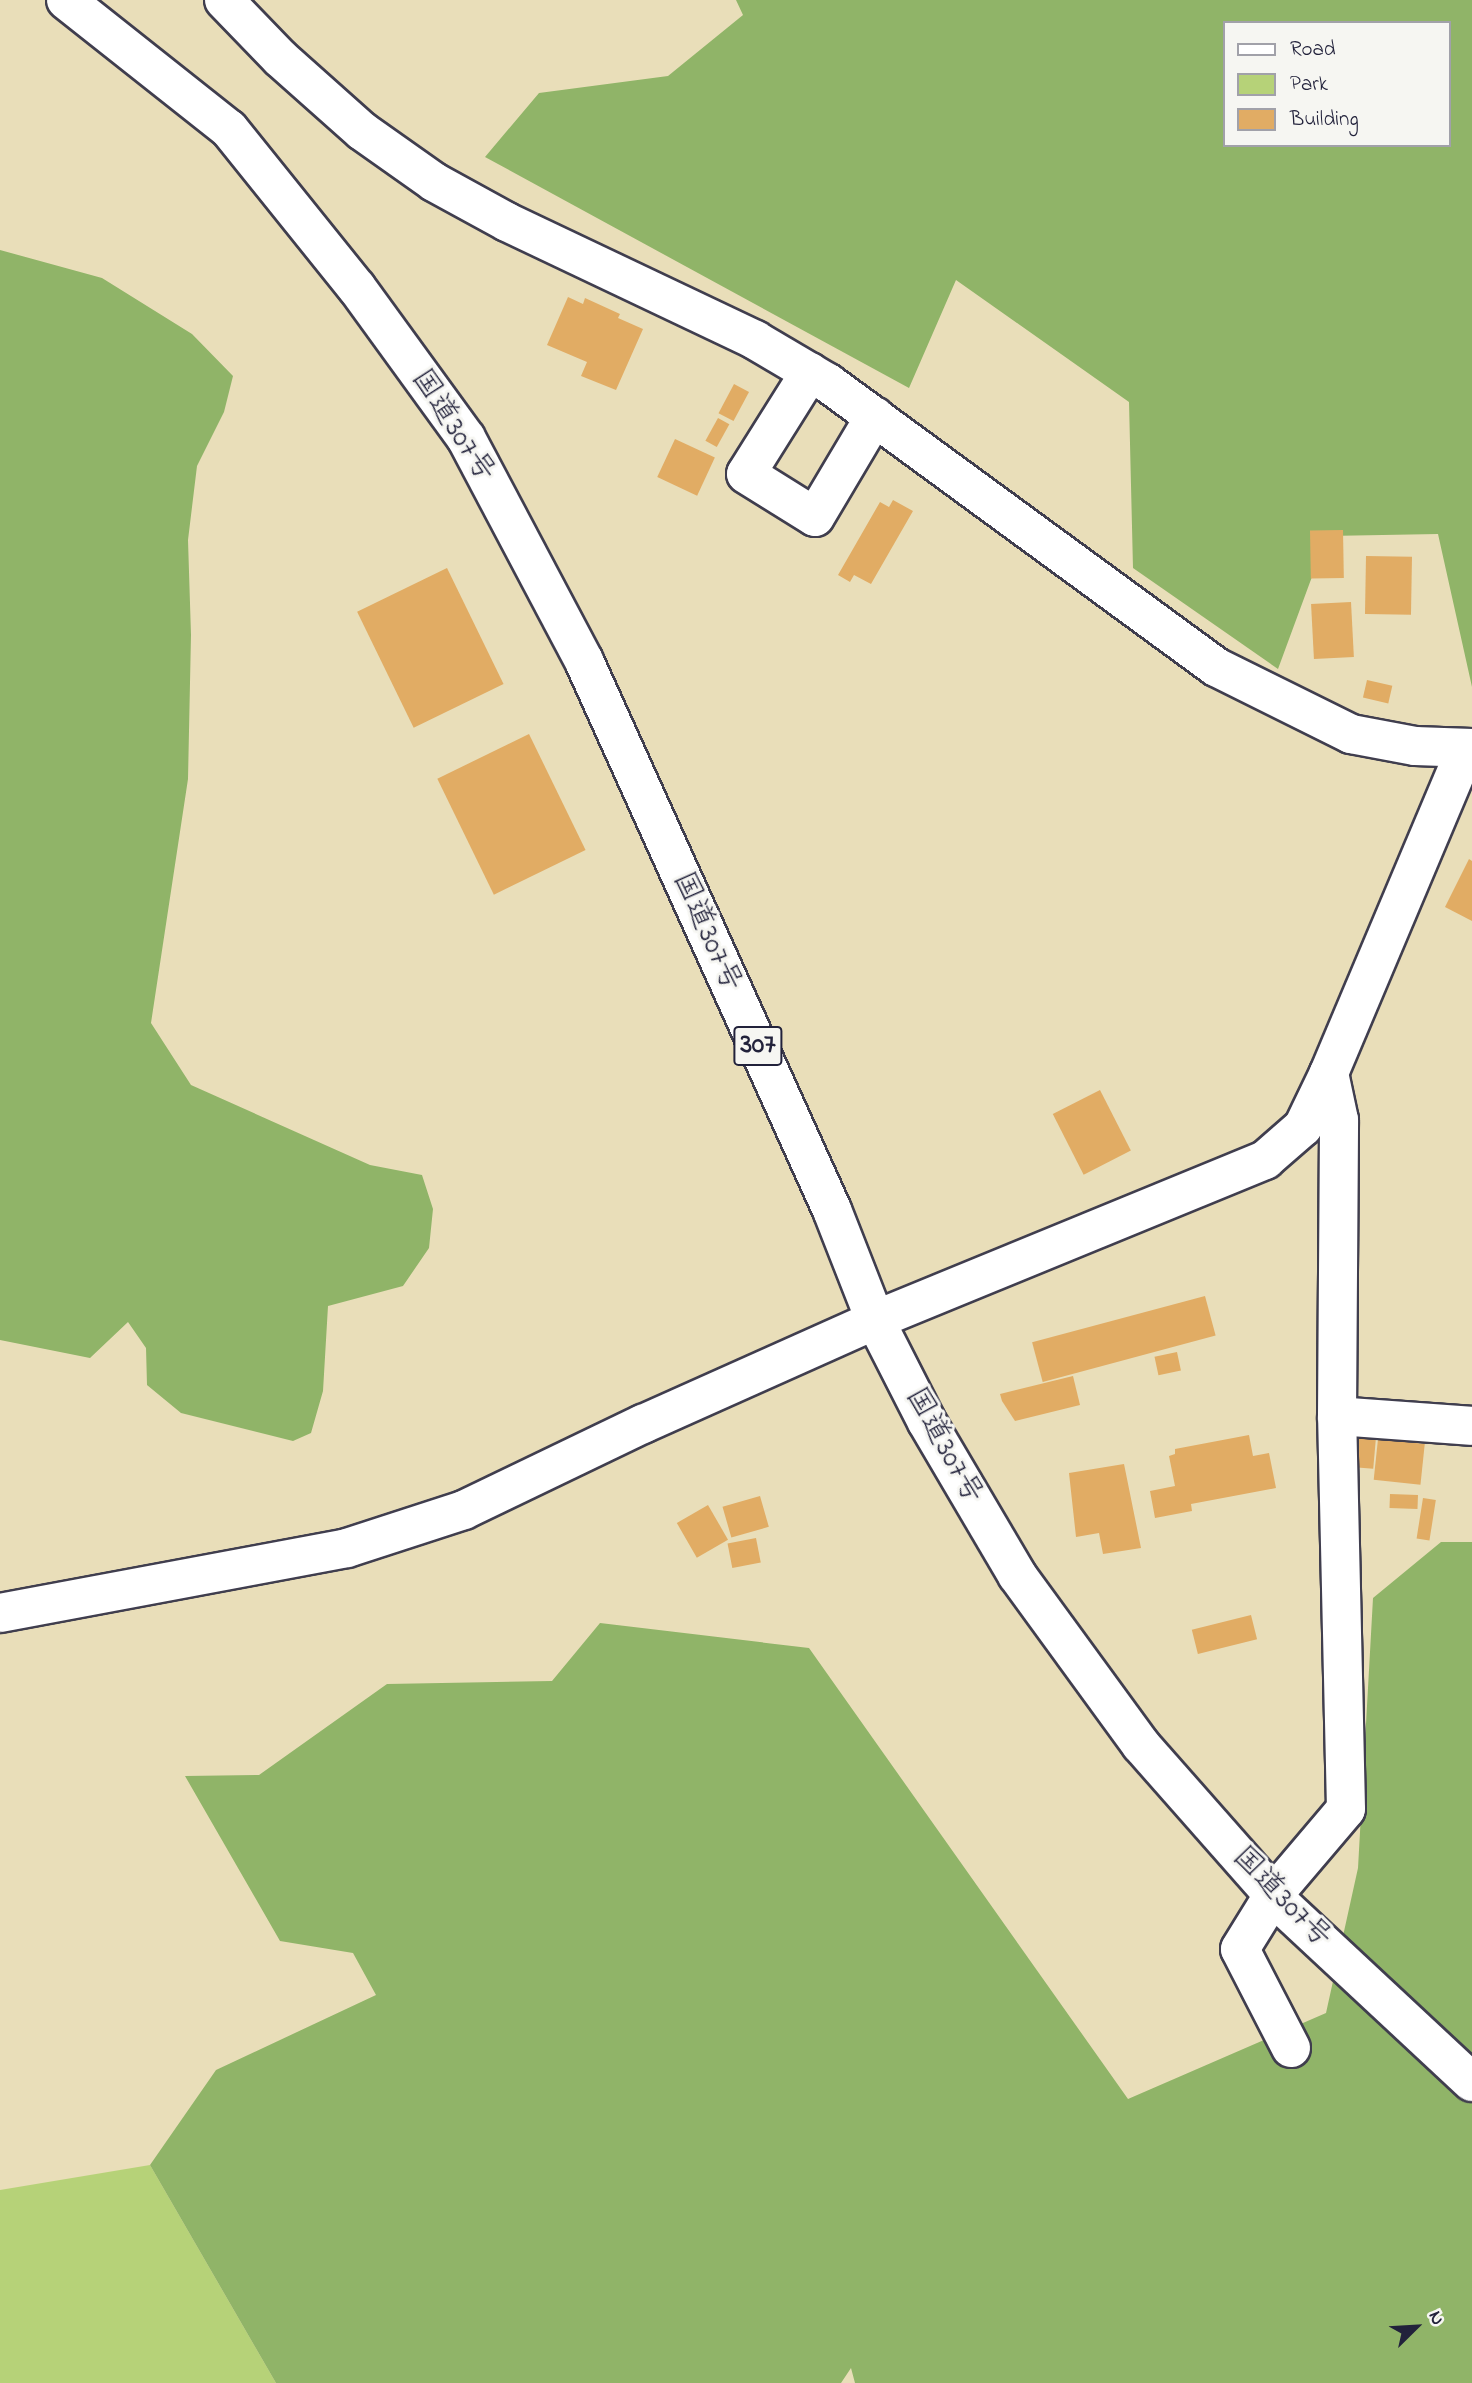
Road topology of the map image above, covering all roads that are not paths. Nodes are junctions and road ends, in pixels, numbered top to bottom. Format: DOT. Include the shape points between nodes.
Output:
graph roads {
  1 [pos="66,0"];
  2 [pos="224,0"];
  3 [pos="810,372"];
  4 [pos="875,416"];
  5 [pos="1469,749"];
  6 [pos="1329,1073"];
  7 [pos="875,1320"];
  8 [pos="1337,1416"];
  9 [pos="1472,1426"];
  10 [pos="0,1613"];
  11 [pos="1273,1895"];
  12 [pos="1291,2048"];
  13 [pos="1472,2082"];
  1 -- 7 [label="main road, 国道307号 / 307" via="229,130 357,288 466,438 584,661 832,1210"];
  2 -- 3 [label="main road" via="280,58 362,131 434,182 507,222 755,340"];
  3 -- 4 [label="main road"];
  3 -- 4 [label="main road" via="746,474 815,517"];
  4 -- 5 [label="main road" via="1216,667 1351,734 1415,746"];
  5 -- 6 [label="main road"];
  6 -- 7 [label="main road" via="1303,1127 1265,1160"];
  6 -- 8 [label="main road" via="1339,1120"];
  7 -- 10 [label="main road" via="464,1510 347,1548"];
  7 -- 11 [label="main road, 国道307号 / 307" via="927,1422 1017,1575 1141,1745"];
  8 -- 9 [label="main road"];
  8 -- 11 [label="main road" via="1346,1809"];
  11 -- 12 [label="main road" via="1240,1949"];
  11 -- 13 [label="main road, 国道307号 / 307"];
}
